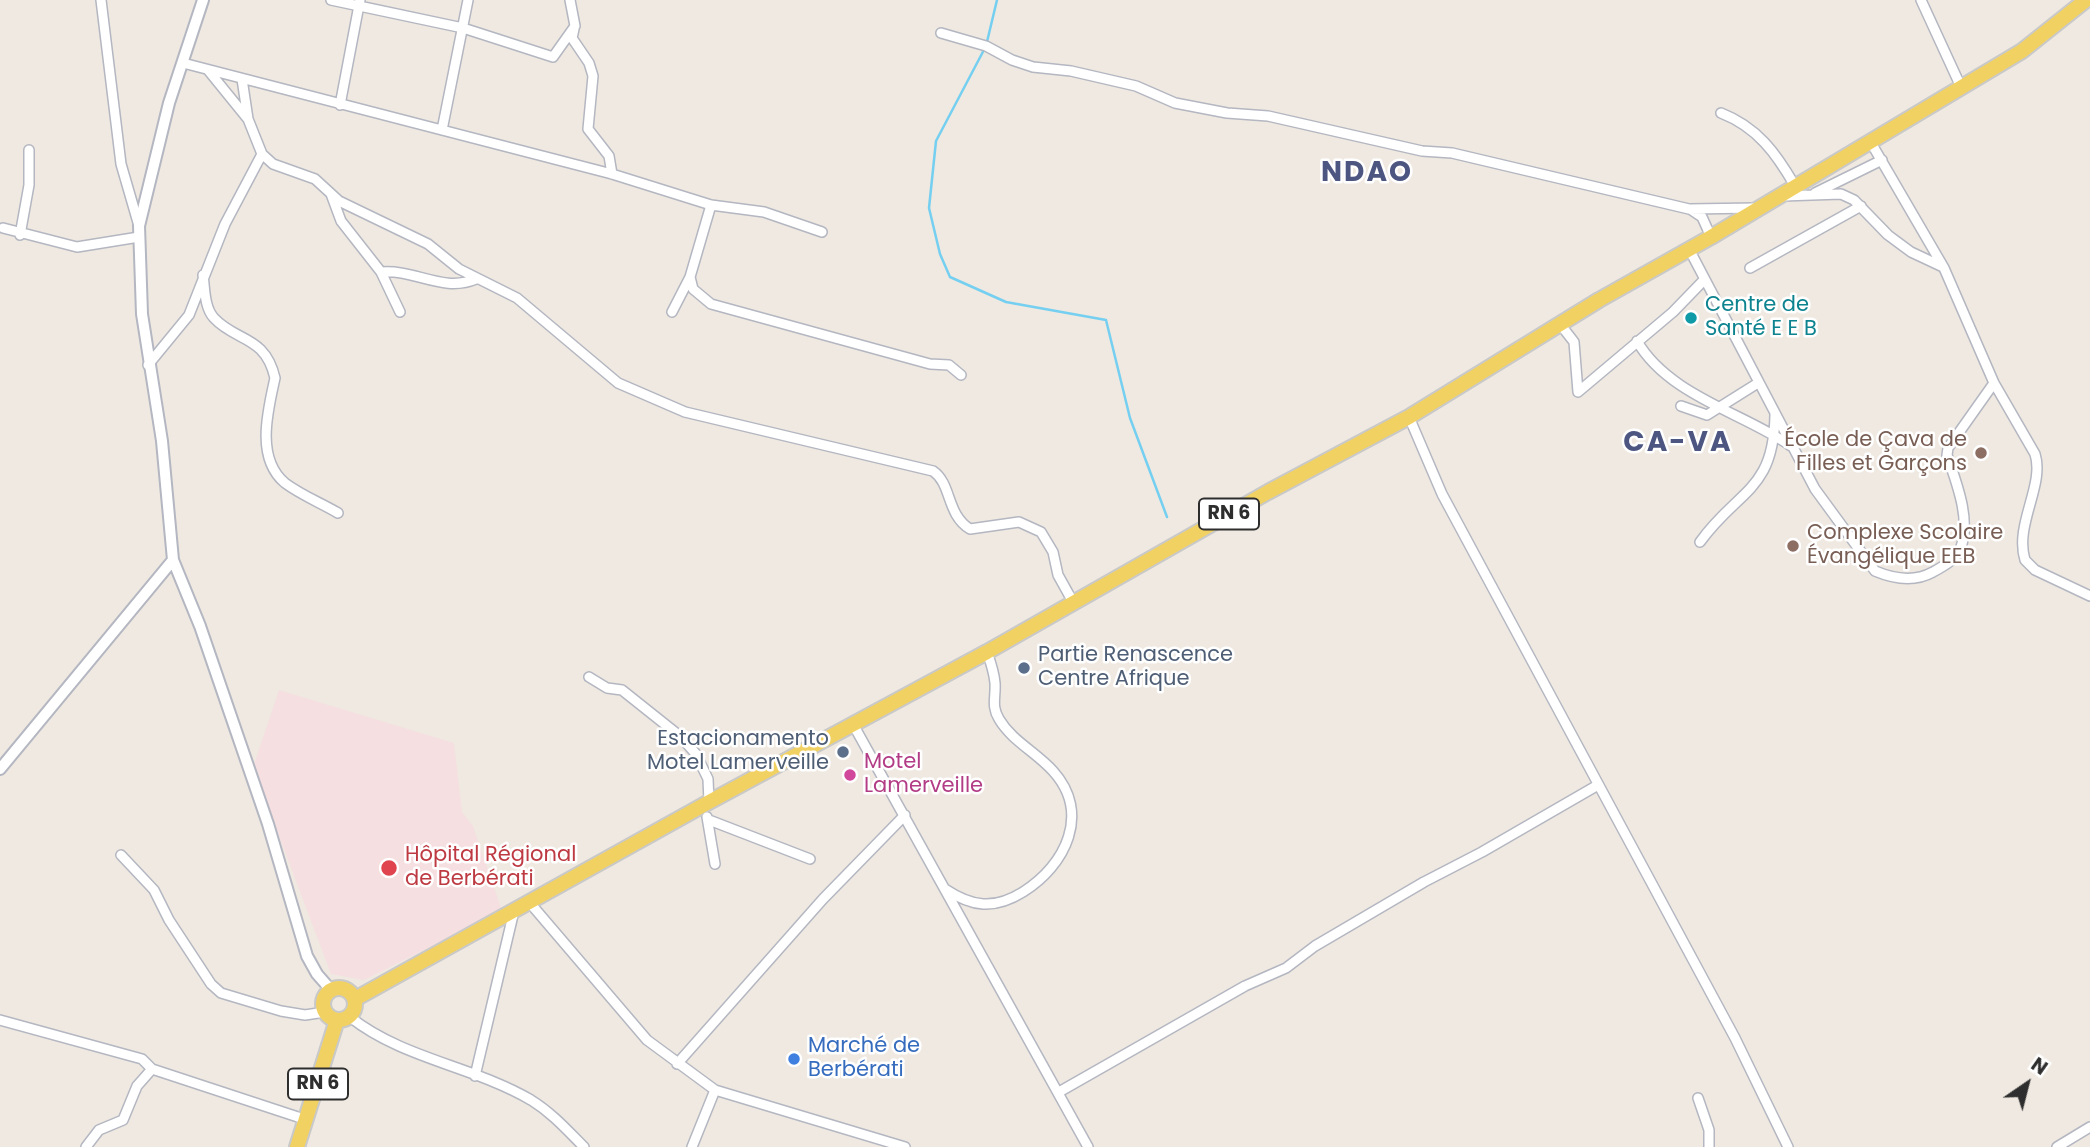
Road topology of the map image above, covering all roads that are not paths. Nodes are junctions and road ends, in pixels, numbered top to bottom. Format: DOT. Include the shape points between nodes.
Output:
graph roads {
  1 [pos="101,0"];
  2 [pos="203,0"];
  3 [pos="331,0"];
  4 [pos="468,0"];
  5 [pos="570,0"];
  6 [pos="1921,0"];
  7 [pos="2085,0"];
  8 [pos="359,3"];
  9 [pos="575,26"];
  10 [pos="463,28"];
  11 [pos="941,33"];
  12 [pos="183,63"];
  13 [pos="208,70"];
  14 [pos="242,79"];
  15 [pos="1961,87"];
  16 [pos="340,105"];
  17 [pos="1721,113"];
  18 [pos="248,119"];
  19 [pos="442,130"];
  20 [pos="1870,141"];
  21 [pos="29,150"];
  22 [pos="262,154"];
  23 [pos="1882,160"];
  24 [pos="612,174"];
  25 [pos="1795,186"];
  26 [pos="331,193"];
  27 [pos="1814,194"];
  28 [pos="1778,196"];
  29 [pos="711,205"];
  30 [pos="1861,206"];
  31 [pos="1758,208"];
  32 [pos="1689,209"];
  33 [pos="3,228"];
  34 [pos="139,232"];
  35 [pos="822,232"];
  36 [pos="20,235"];
  37 [pos="1711,237"];
  38 [pos="1689,249"];
  39 [pos="1749,268"];
  40 [pos="1944,268"];
  41 [pos="381,272"];
  42 [pos="203,275"];
  43 [pos="690,277"];
  44 [pos="476,279"];
  45 [pos="1704,279"];
  46 [pos="400,312"];
  47 [pos="672,312"];
  48 [pos="1560,324"];
  49 [pos="1637,341"];
  50 [pos="148,365"];
  51 [pos="961,375"];
  52 [pos="1758,383"];
  53 [pos="1994,383"];
  54 [pos="1681,406"];
  55 [pos="1722,407"];
  56 [pos="1775,413"];
  57 [pos="1409,417"];
  58 [pos="1774,435"];
  59 [pos="1793,447"];
  60 [pos="338,513"];
  61 [pos="1700,542"];
  62 [pos="173,560"];
  63 [pos="2090,596"];
  64 [pos="1073,602"];
  65 [pos="987,652"];
  66 [pos="589,677"];
  67 [pos="854,726"];
  68 [pos="0,769"];
  69 [pos="1598,785"];
  70 [pos="705,804"];
  71 [pos="905,815"];
  72 [pos="709,820"];
  73 [pos="121,856"];
  74 [pos="810,859"];
  75 [pos="715,864"];
  76 [pos="943,888"];
  77 [pos="530,903"];
  78 [pos="514,911"];
  79 [pos="331,990"];
  80 [pos="355,999"];
  81 [pos="337,1016"];
  82 [pos="0,1020"];
  83 [pos="677,1064"];
  84 [pos="152,1069"];
  85 [pos="474,1076"];
  86 [pos="715,1090"];
  87 [pos="1059,1092"];
  88 [pos="1698,1098"];
  89 [pos="307,1120"];
  90 [pos="2090,1127"];
  91 [pos="86,1147"];
  92 [pos="297,1147"];
  93 [pos="584,1147"];
  94 [pos="692,1147"];
  95 [pos="905,1147"];
  96 [pos="1088,1147"];
  97 [pos="1709,1147"];
  98 [pos="1788,1147"];
  99 [pos="2057,1147"];
  1 -- 34 [label="street" via="121,164"];
  2 -- 12 [label="street"];
  3 -- 8 [label="street"];
  4 -- 10 [label="street"];
  5 -- 9 [label="street"];
  6 -- 15 [label="street"];
  7 -- 15 [label="main road, RN 6" via="2021,51"];
  8 -- 10 [label="street"];
  8 -- 16 [label="street"];
  9 -- 10 [label="street" via="553,57"];
  9 -- 24 [label="street" via="572,38 593,76 589,129 609,156"];
  10 -- 19 [label="street"];
  11 -- 32 [label="street" via="1033,66 1136,86 1175,103 1452,153"];
  12 -- 13 [label="street"];
  12 -- 34 [label="street"];
  13 -- 14 [label="street"];
  13 -- 18 [label="street"];
  14 -- 16 [label="street"];
  14 -- 18 [label="street"];
  15 -- 20 [label="main road, RN 6"];
  16 -- 19 [label="street"];
  17 -- 25 [label="street" via="1742,122 1764,140"];
  18 -- 22 [label="street"];
  19 -- 24 [label="street"];
  20 -- 23 [label="street"];
  20 -- 25 [label="main road, RN 6"];
  21 -- 36 [label="street" via="28,198"];
  22 -- 26 [label="street"];
  22 -- 42 [label="street"];
  23 -- 27 [label="street"];
  23 -- 40 [label="street"];
  24 -- 29 [label="street"];
  25 -- 28 [label="main road, RN 6"];
  26 -- 41 [label="street" via="341,221"];
  26 -- 44 [label="street" via="357,211 428,244"];
  27 -- 28 [label="street"];
  27 -- 30 [label="street" via="1841,194"];
  28 -- 31 [label="main road, RN 6"];
  29 -- 35 [label="street" via="764,212"];
  29 -- 43 [label="street"];
  30 -- 39 [label="street"];
  30 -- 40 [label="street" via="1888,235"];
  31 -- 32 [label="street"];
  31 -- 37 [label="main road, RN 6"];
  32 -- 37 [label="street" via="1702,217"];
  33 -- 36 [label="street"];
  34 -- 36 [label="street" via="77,247"];
  34 -- 50 [label="street"];
  37 -- 38 [label="main road, RN 6"];
  38 -- 45 [label="street"];
  38 -- 48 [label="main road, RN 6"];
  40 -- 53 [label="street"];
  41 -- 44 [label="street" via="453,286"];
  41 -- 46 [label="street"];
  42 -- 50 [label="street" via="189,315"];
  42 -- 60 [label="street" via="213,317 249,338 273,370 266,433 271,466 284,482"];
  43 -- 47 [label="street"];
  43 -- 51 [label="street" via="693,289 711,304 930,364 949,365"];
  44 -- 64 [label="street" via="526,304 603,372 634,391 685,412 933,471 942,479 956,517 970,529 1018,522 1041,532"];
  45 -- 49 [label="street"];
  45 -- 52 [label="street"];
  48 -- 49 [label="street" via="1574,342 1578,392"];
  48 -- 57 [label="main road, RN 6"];
  49 -- 55 [label="street" via="1657,366"];
  50 -- 62 [label="street" via="162,441"];
  52 -- 55 [label="street"];
  52 -- 56 [label="street"];
  53 -- 59 [label="street" via="1948,448 1961,495 1961,548 1949,563 1925,576 1889,577 1875,571 1815,489"];
  53 -- 63 [label="street" via="2029,440 2038,464 2024,522 2025,560 2035,570"];
  54 -- 55 [label="street" via="1707,415"];
  55 -- 58 [label="street"];
  56 -- 58 [label="street"];
  56 -- 59 [label="street"];
  57 -- 64 [label="main road, RN 6"];
  57 -- 69 [label="street" via="1442,494"];
  58 -- 59 [label="street"];
  58 -- 61 [label="street" via="1771,461 1760,479"];
  62 -- 68 [label="street"];
  62 -- 79 [label="street" via="268,824 307,956"];
  64 -- 65 [label="main road, RN 6"];
  65 -- 67 [label="main road, RN 6"];
  65 -- 76 [label="street" via="994,670 995,712 1011,734 1054,772 1069,795 1071,837 1030,888 1000,904 984,907"];
  66 -- 70 [label="street" via="607,688 622,690 681,737 708,779"];
  67 -- 70 [label="main road, RN 6"];
  67 -- 71 [label="street"];
  69 -- 87 [label="street" via="1424,881 1286,968 1245,986"];
  69 -- 98 [label="street" via="1735,1038"];
  70 -- 72 [label="street"];
  70 -- 77 [label="main road, RN 6"];
  71 -- 76 [label="street"];
  71 -- 83 [label="street" via="823,899"];
  72 -- 74 [label="street"];
  72 -- 75 [label="street"];
  73 -- 81 [label="street" via="155,890 169,920 221,993 281,1011"];
  76 -- 87 [label="street"];
  77 -- 78 [label="main road, RN 6"];
  77 -- 83 [label="street" via="629,1020"];
  78 -- 80 [label="main road, RN 6"];
  78 -- 85 [label="street"];
  79 -- 80 [label="main road" via="345,989"];
  79 -- 81 [label="main road, RN 6" via="323,1002"];
  80 -- 81 [label="main road, RN 6" via="354,1012"];
  81 -- 85 [label="street" via="394,1046"];
  81 -- 89 [label="main road, RN 6"];
  82 -- 84 [label="street" via="142,1059"];
  83 -- 86 [label="street"];
  84 -- 89 [label="street"];
  84 -- 91 [label="street" via="137,1086 122,1120 99,1130"];
  85 -- 93 [label="street" via="531,1101"];
  86 -- 94 [label="street"];
  86 -- 95 [label="street"];
  87 -- 96 [label="street"];
  88 -- 97 [label="street" via="1709,1130"];
  89 -- 92 [label="main road, RN 6"];
  90 -- 99 [label="street"];
}
